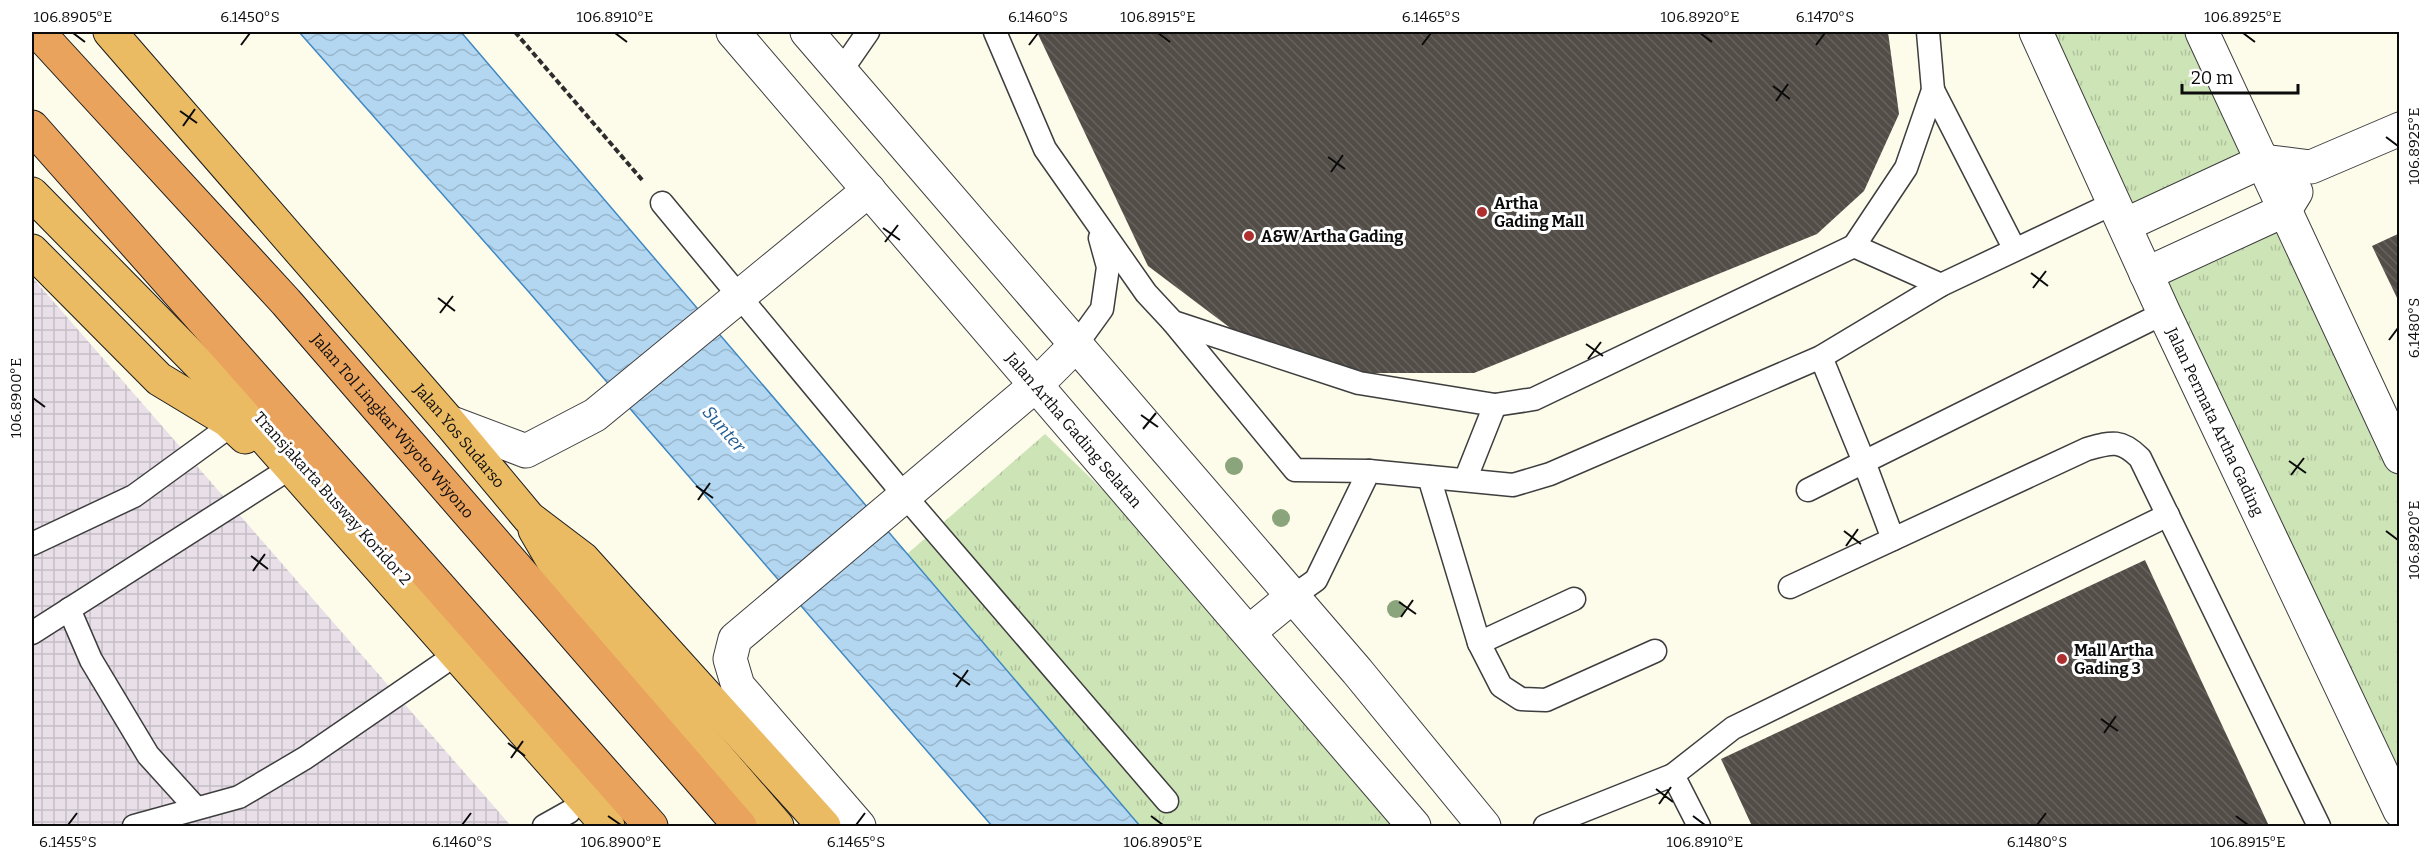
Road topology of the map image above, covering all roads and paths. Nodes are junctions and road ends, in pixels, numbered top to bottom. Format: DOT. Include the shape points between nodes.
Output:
graph roads {
  1 [pos="38,32"];
  2 [pos="110,32"];
  3 [pos="515,32"];
  4 [pos="733,32"];
  5 [pos="807,32"];
  6 [pos="868,32"];
  7 [pos="995,32"];
  8 [pos="1928,32"];
  9 [pos="2036,32"];
  10 [pos="2202,32"];
  11 [pos="841,71"];
  12 [pos="1933,90"];
  13 [pos="32,127"];
  14 [pos="2400,129"];
  15 [pos="2263,161"];
  16 [pos="2311,167"];
  17 [pos="32,180"];
  18 [pos="32,194"];
  19 [pos="862,196"];
  20 [pos="662,203"];
  21 [pos="2285,210"];
  22 [pos="2120,214"];
  23 [pos="32,219"];
  24 [pos="1095,222"];
  25 [pos="1854,246"];
  26 [pos="2014,249"];
  27 [pos="32,251"];
  28 [pos="2145,274"];
  29 [pos="1941,285"];
  30 [pos="751,287"];
  31 [pos="2164,313"];
  32 [pos="1173,322"];
  33 [pos="1076,345"];
  34 [pos="1821,357"];
  35 [pos="1025,395"];
  36 [pos="1495,405"];
  37 [pos="230,422"];
  38 [pos="449,422"];
  39 [pos="2400,457"];
  40 [pos="1864,462"];
  41 [pos="1369,471"];
  42 [pos="281,474"];
  43 [pos="1429,477"];
  44 [pos="1466,478"];
  45 [pos="1808,490"];
  46 [pos="910,492"];
  47 [pos="2168,515"];
  48 [pos="529,518"];
  49 [pos="1893,539"];
  50 [pos="32,544"];
  51 [pos="1790,587"];
  52 [pos="1292,597"];
  53 [pos="1575,599"];
  54 [pos="69,609"];
  55 [pos="1249,632"];
  56 [pos="32,633"];
  57 [pos="1479,643"];
  58 [pos="1655,651"];
  59 [pos="442,664"];
  60 [pos="1673,775"];
  61 [pos="1167,801"];
  62 [pos="196,808"];
  63 [pos="2400,811"];
  64 [pos="565,822"];
  65 [pos="134,826"];
  66 [pos="608,826"];
  67 [pos="624,826"];
  68 [pos="651,826"];
  69 [pos="740,826"];
  70 [pos="777,826"];
  71 [pos="824,826"];
  72 [pos="859,826"];
  73 [pos="1414,826"];
  74 [pos="1484,826"];
  75 [pos="1545,826"];
  76 [pos="1699,826"];
  77 [pos="2319,826"];
  1 -- 69 [label="highway, Jalan Tol Lingkar Wiyoto Wiyono" via="294,311"];
  2 -- 38 [label="highway, Jalan Yos Sudarso"];
  3 -- 20 [label="path"];
  4 -- 19 [label="street, Jalan Artha Gading Selatan"];
  5 -- 11 [label="street"];
  6 -- 11 [label="lane"];
  7 -- 24 [label="lane" via="1045,149"];
  8 -- 12 [label="lane"];
  9 -- 22 [label="street, Jalan Permata Artha Gading"];
  10 -- 15 [label="street"];
  11 -- 33 [label="street"];
  12 -- 25 [label="lane" via="1906,168"];
  12 -- 26 [label="lane"];
  13 -- 68 [label="highway"];
  14 -- 16 [label="street"];
  15 -- 16 [label="street"];
  15 -- 21 [label="street"];
  15 -- 22 [label="street"];
  16 -- 21 [label="street"];
  17 -- 67 [label="lane, Transjakarta Busway Koridor 2" via="272,428"];
  18 -- 66 [label="highway" via="203,368"];
  19 -- 30 [label="street"];
  19 -- 35 [label="street, Jalan Artha Gading Selatan"];
  20 -- 30 [label="lane"];
  21 -- 28 [label="street"];
  21 -- 39 [label="street"];
  22 -- 26 [label="lane"];
  22 -- 28 [label="street, Jalan Permata Artha Gading"];
  23 -- 37 [label="highway"];
  24 -- 32 [label="lane" via="1146,293"];
  24 -- 33 [label="lane" via="1108,267 1102,309"];
  25 -- 29 [label="lane"];
  25 -- 36 [label="lane" via="1534,399"];
  26 -- 29 [label="lane"];
  27 -- 37 [label="highway" via="159,379"];
  28 -- 31 [label="street, Jalan Permata Artha Gading"];
  29 -- 34 [label="lane"];
  30 -- 38 [label="street" via="595,416 526,451"];
  30 -- 46 [label="lane"];
  31 -- 40 [label="lane"];
  31 -- 63 [label="street, Jalan Permata Artha Gading"];
  32 -- 36 [label="lane" via="1359,383"];
  32 -- 41 [label="lane" via="1295,470"];
  33 -- 35 [label="street"];
  33 -- 52 [label="street"];
  34 -- 40 [label="lane"];
  34 -- 44 [label="lane" via="1550,474 1513,485"];
  35 -- 46 [label="street"];
  35 -- 55 [label="street, Jalan Artha Gading Selatan"];
  36 -- 44 [label="lane"];
  37 -- 42 [label="highway"];
  37 -- 50 [label="lane" via="134,496"];
  38 -- 48 [label="highway, Jalan Yos Sudarso"];
  40 -- 45 [label="lane"];
  40 -- 49 [label="lane"];
  41 -- 43 [label="lane"];
  41 -- 52 [label="lane" via="1316,580"];
  42 -- 54 [label="lane"];
  42 -- 59 [label="highway"];
  43 -- 44 [label="lane"];
  43 -- 57 [label="lane"];
  46 -- 61 [label="lane"];
  46 -- 72 [label="street" via="735,639 730,659 738,686"];
  47 -- 49 [label="lane" via="2140,458 2127,445 2108,443 2087,449"];
  47 -- 60 [label="lane" via="1733,728"];
  47 -- 77 [label="lane"];
  48 -- 70 [label="highway" via="563,578"];
  48 -- 71 [label="highway, Jalan Yos Sudarso" via="583,559"];
  49 -- 51 [label="lane"];
  52 -- 55 [label="street"];
  52 -- 74 [label="street"];
  53 -- 57 [label="lane"];
  54 -- 56 [label="lane"];
  54 -- 62 [label="lane" via="91,660 148,755"];
  55 -- 73 [label="street, Jalan Artha Gading Selatan"];
  57 -- 58 [label="lane" via="1501,686 1521,699 1546,700"];
  59 -- 62 [label="lane" via="239,797"];
  59 -- 64 [label="highway"];
  60 -- 75 [label="lane"];
  60 -- 76 [label="lane"];
  62 -- 65 [label="lane"];
}
